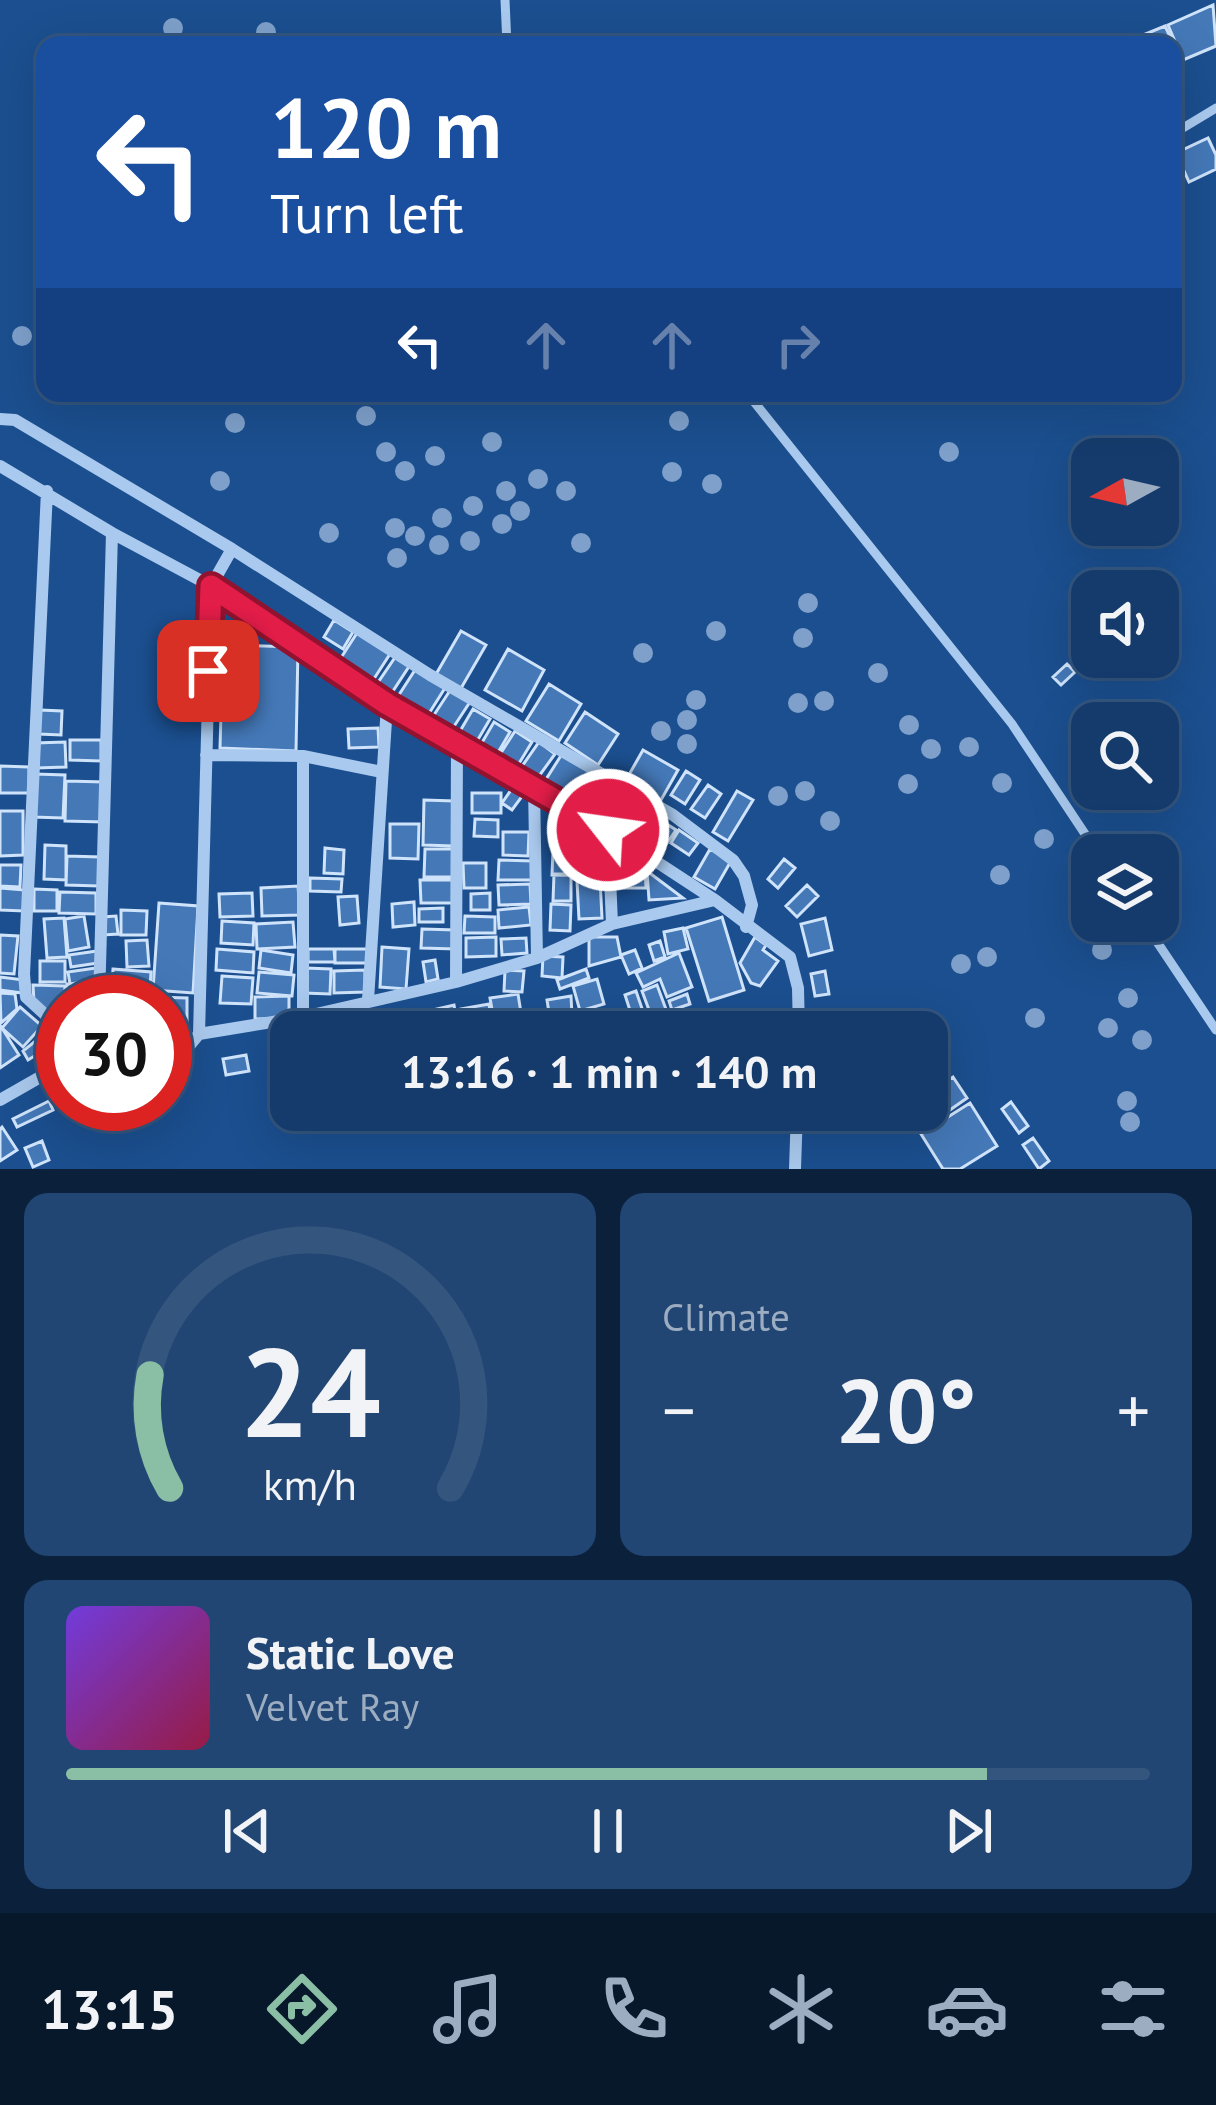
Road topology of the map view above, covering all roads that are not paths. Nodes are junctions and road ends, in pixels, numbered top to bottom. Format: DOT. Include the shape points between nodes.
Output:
graph roads {
  1 [pos="506,0"];
  2 [pos="507,36"];
  3 [pos="1216,108"];
  4 [pos="1182,129"];
  5 [pos="754,402"];
  6 [pos="0,419"];
  7 [pos="0,466"];
  8 [pos="47,491"];
  9 [pos="112,533"];
  10 [pos="232,549"];
  11 [pos="211,586"];
  12 [pos="387,704"];
  13 [pos="457,743"];
  14 [pos="206,755"];
  15 [pos="303,756"];
  16 [pos="382,772"];
  17 [pos="534,787"];
  18 [pos="608,830"];
  19 [pos="1086,834"];
  20 [pos="715,900"];
  21 [pos="612,924"];
  22 [pos="746,927"];
  23 [pos="1157,942"];
  24 [pos="537,958"];
  25 [pos="100,975"];
  26 [pos="456,982"];
  27 [pos="368,1000"];
  28 [pos="36,1006"];
  29 [pos="303,1011"];
  30 [pos="326,1011"];
  31 [pos="799,1011"];
  32 [pos="270,1022"];
  33 [pos="1216,1030"];
  34 [pos="199,1034"];
  35 [pos="192,1042"];
  36 [pos="36,1078"];
  37 [pos="1,1096"];
  38 [pos="796,1131"];
  39 [pos="795,1169"];
  1 -- 2 [label="lane"];
  3 -- 4 [label="lane"];
  5 -- 19 [label="lane" via="1012,724"];
  6 -- 10 [label="street" via="15,420"];
  7 -- 8 [label="street"];
  8 -- 9 [label="street"];
  8 -- 28 [label="street" via="24,974 26,997"];
  9 -- 11 [label="street"];
  9 -- 25 [label="street"];
  10 -- 11 [label="street"];
  10 -- 22 [label="street" via="430,675 673,814 744,876 752,905"];
  11 -- 12 [label="street"];
  11 -- 14 [label="street"];
  12 -- 13 [label="street"];
  12 -- 16 [label="street"];
  13 -- 17 [label="street"];
  13 -- 26 [label="street"];
  14 -- 15 [label="street"];
  14 -- 34 [label="street"];
  15 -- 16 [label="street"];
  15 -- 29 [label="street"];
  16 -- 27 [label="street"];
  17 -- 18 [label="street"];
  17 -- 24 [label="street"];
  18 -- 20 [label="street"];
  18 -- 21 [label="street"];
  20 -- 21 [label="street"];
  20 -- 22 [label="street"];
  21 -- 24 [label="street"];
  22 -- 31 [label="street" via="790,957"];
  23 -- 33 [label="lane"];
  24 -- 26 [label="street"];
  26 -- 27 [label="street"];
  27 -- 30 [label="street"];
  32 -- 34 [label="street"];
  34 -- 35 [label="street"];
  36 -- 37 [label="street"];
  38 -- 39 [label="street"];
}
